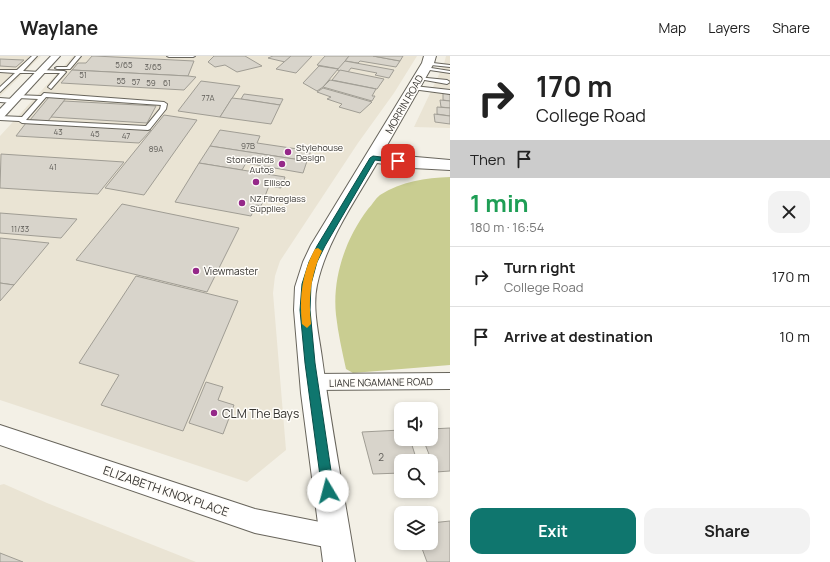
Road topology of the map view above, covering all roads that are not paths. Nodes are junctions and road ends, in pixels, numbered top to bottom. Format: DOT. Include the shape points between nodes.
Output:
graph roads {
  1 [pos="36,56"];
  2 [pos="52,56"];
  3 [pos="56,56"];
  4 [pos="78,56"];
  5 [pos="169,56"];
  6 [pos="193,56"];
  7 [pos="450,66"];
  8 [pos="43,70"];
  9 [pos="0,71"];
  10 [pos="19,72"];
  11 [pos="450,72"];
  12 [pos="422,73"];
  13 [pos="447,82"];
  14 [pos="51,87"];
  15 [pos="0,90"];
  16 [pos="450,90"];
  17 [pos="16,98"];
  18 [pos="42,98"];
  19 [pos="0,100"];
  20 [pos="0,116"];
  21 [pos="24,119"];
  22 [pos="373,158"];
  23 [pos="450,165"];
  24 [pos="450,381"];
  25 [pos="312,382"];
  26 [pos="0,435"];
  27 [pos="335,537"];
  28 [pos="339,562"];
  1 -- 10 [label="lane"];
  2 -- 3 [label="lane"];
  3 -- 8 [label="street"];
  4 -- 8 [label="lane" via="68,68"];
  5 -- 6 [label="lane"];
  7 -- 12 [label="lane"];
  8 -- 10 [label="lane"];
  8 -- 14 [label="lane" via="64,72"];
  8 -- 17 [label="street"];
  9 -- 10 [label="lane"];
  10 -- 15 [label="lane"];
  11 -- 12 [label="lane"];
  12 -- 13 [label="lane"];
  12 -- 16 [label="lane"];
  12 -- 22 [label="street, MORRIN ROAD"];
  17 -- 18 [label="lane"];
  17 -- 19 [label="lane"];
  17 -- 20 [label="street"];
  18 -- 21 [label="lane"];
  18 -- 21 [label="lane" via="44,95 164,104 148,128 22,121"];
  20 -- 21 [label="lane"];
  22 -- 23 [label="street"];
  22 -- 25 [label="street, MORRIN ROAD" via="330,229 309,274 305,310"];
  24 -- 25 [label="street, LIANE NGAMANE ROAD"];
  25 -- 27 [label="street, MORRIN ROAD"];
  26 -- 27 [label="street, ELIZABETH KNOX PLACE" via="242,516"];
  27 -- 28 [label="street, MORRIN ROAD"];
}
